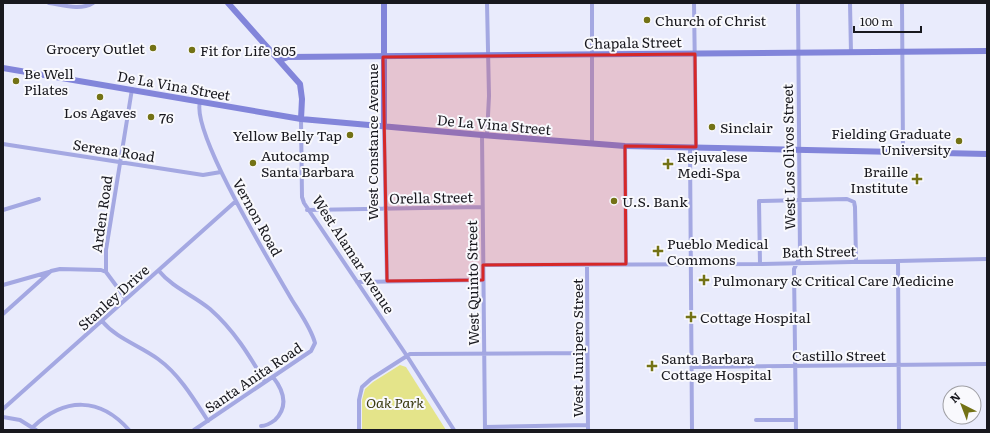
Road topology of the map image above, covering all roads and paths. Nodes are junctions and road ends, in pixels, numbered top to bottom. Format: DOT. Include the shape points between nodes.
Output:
graph roads {
  1 [pos="49,3"];
  2 [pos="93,3"];
  3 [pos="228,3"];
  4 [pos="384,3"];
  5 [pos="487,3"];
  6 [pos="592,3"];
  7 [pos="694,3"];
  8 [pos="798,3"];
  9 [pos="850,3"];
  10 [pos="902,3"];
  11 [pos="987,51"];
  12 [pos="902,52"];
  13 [pos="798,53"];
  14 [pos="851,53"];
  15 [pos="592,54"];
  16 [pos="695,54"];
  17 [pos="487,55"];
  18 [pos="384,56"];
  19 [pos="280,60"];
  20 [pos="3,68"];
  21 [pos="132,89"];
  22 [pos="200,102"];
  23 [pos="301,119"];
  24 [pos="384,126"];
  25 [pos="485,135"];
  26 [pos="3,144"];
  27 [pos="592,144"];
  28 [pos="625,146"];
  29 [pos="693,147"];
  30 [pos="799,150"];
  31 [pos="903,152"];
  32 [pos="987,154"];
  33 [pos="120,163"];
  34 [pos="221,172"];
  35 [pos="39,199"];
  36 [pos="799,199"];
  37 [pos="236,201"];
  38 [pos="482,207"];
  39 [pos="385,208"];
  40 [pos="3,210"];
  41 [pos="307,210"];
  42 [pos="987,259"];
  43 [pos="856,261"];
  44 [pos="898,261"];
  45 [pos="797,262"];
  46 [pos="626,264"];
  47 [pos="691,264"];
  48 [pos="760,264"];
  49 [pos="483,265"];
  50 [pos="587,265"];
  51 [pos="51,271"];
  52 [pos="159,271"];
  53 [pos="106,272"];
  54 [pos="483,280"];
  55 [pos="386,281"];
  56 [pos="357,282"];
  57 [pos="3,285"];
  58 [pos="126,299"];
  59 [pos="3,314"];
  60 [pos="102,322"];
  61 [pos="314,338"];
  62 [pos="587,353"];
  63 [pos="484,354"];
  64 [pos="407,356"];
  65 [pos="987,364"];
  66 [pos="899,366"];
  67 [pos="692,367"];
  68 [pos="795,367"];
  69 [pos="273,377"];
  70 [pos="265,382"];
  71 [pos="3,409"];
  72 [pos="3,417"];
  73 [pos="756,420"];
  74 [pos="796,420"];
  75 [pos="208,421"];
  76 [pos="261,426"];
  77 [pos="485,428"];
  78 [pos="588,428"];
  79 [pos="34,429"];
  80 [pos="129,430"];
  81 [pos="194,430"];
  82 [pos="359,430"];
  83 [pos="454,430"];
  84 [pos="692,430"];
  85 [pos="796,430"];
  86 [pos="899,430"];
  1 -- 2 [label="street" via="77,7"];
  3 -- 19 [label="street, West Alamar Avenue"];
  4 -- 18 [label="street, West Constance Avenue"];
  5 -- 17 [label="street, West Quinto Street"];
  6 -- 15 [label="street"];
  7 -- 16 [label="street"];
  8 -- 13 [label="street, West Los Olivos Street"];
  9 -- 14 [label="street"];
  10 -- 12 [label="street"];
  11 -- 12 [label="street, Chapala Street"];
  12 -- 14 [label="street, Chapala Street"];
  12 -- 31 [label="street"];
  13 -- 14 [label="street, Chapala Street"];
  13 -- 16 [label="street, Chapala Street"];
  13 -- 30 [label="street, West Los Olivos Street"];
  15 -- 16 [label="street, Chapala Street"];
  15 -- 17 [label="street, Chapala Street"];
  15 -- 27 [label="street"];
  16 -- 29 [label="street"];
  17 -- 18 [label="street, Chapala Street"];
  17 -- 25 [label="street, West Quinto Street" via="489,96"];
  18 -- 19 [label="street, Chapala Street" via="288,57"];
  18 -- 24 [label="street, West Constance Avenue"];
  19 -- 23 [label="street, West Alamar Avenue" via="300,84"];
  20 -- 21 [label="street, De La Vina Street"];
  21 -- 22 [label="street, De La Vina Street"];
  21 -- 33 [label="street, Arden Road"];
  22 -- 23 [label="street, De La Vina Street"];
  22 -- 34 [label="street, Vernon Road" via="198,110 203,129"];
  23 -- 24 [label="street, De La Vina Street"];
  23 -- 41 [label="street, West Alamar Avenue" via="302,197"];
  24 -- 25 [label="street, De La Vina Street"];
  24 -- 39 [label="street, West Constance Avenue"];
  25 -- 27 [label="street, De La Vina Street"];
  25 -- 38 [label="street, West Quinto Street"];
  26 -- 33 [label="street, Serena Road"];
  27 -- 28 [label="street, De La Vina Street"];
  28 -- 29 [label="street, De La Vina Street"];
  28 -- 46 [label="street"];
  29 -- 30 [label="street, De La Vina Street"];
  29 -- 47 [label="street"];
  30 -- 31 [label="street, De La Vina Street"];
  30 -- 36 [label="street, West Los Olivos Street"];
  31 -- 32 [label="street, De La Vina Street"];
  33 -- 34 [label="street, Serena Road" via="202,175"];
  33 -- 53 [label="street, Arden Road" via="106,250"];
  34 -- 37 [label="street, Vernon Road"];
  35 -- 40 [label="street"];
  36 -- 43 [label="street" via="847,198 854,202"];
  36 -- 45 [label="street, West Los Olivos Street" via="800,257"];
  36 -- 48 [label="street" via="759,200"];
  37 -- 52 [label="street, Stanley Drive"];
  37 -- 61 [label="street, Vernon Road"];
  38 -- 39 [label="street, Orella Street"];
  38 -- 49 [label="street, West Quinto Street"];
  39 -- 41 [label="street, Orella Street"];
  39 -- 55 [label="street, West Constance Avenue"];
  41 -- 56 [label="street, West Alamar Avenue"];
  42 -- 44 [label="street, Bath Street"];
  43 -- 44 [label="street, Bath Street"];
  43 -- 45 [label="street, Bath Street"];
  44 -- 66 [label="street"];
  45 -- 48 [label="street, Bath Street"];
  45 -- 68 [label="street, West Los Olivos Street" via="794,269"];
  46 -- 47 [label="street, Bath Street"];
  46 -- 50 [label="street, Bath Street"];
  47 -- 48 [label="street, Bath Street"];
  47 -- 67 [label="street"];
  49 -- 50 [label="street, Bath Street"];
  49 -- 54 [label="street, West Quinto Street"];
  50 -- 62 [label="street, West Junipero Street"];
  51 -- 53 [label="street" via="60,268"];
  51 -- 57 [label="street"];
  51 -- 59 [label="street"];
  52 -- 58 [label="street, Stanley Drive"];
  52 -- 70 [label="street" via="173,285 199,301 223,322 243,345"];
  53 -- 58 [label="street"];
  54 -- 55 [label="street"];
  54 -- 63 [label="street, West Quinto Street"];
  55 -- 56 [label="street"];
  56 -- 64 [label="street, West Alamar Avenue"];
  58 -- 60 [label="street, Stanley Drive"];
  60 -- 71 [label="street, Stanley Drive"];
  60 -- 75 [label="street" via="115,334 173,372"];
  61 -- 69 [label="street, Santa Anita Road" via="313,349"];
  62 -- 63 [label="street"];
  62 -- 78 [label="street, West Junipero Street"];
  63 -- 64 [label="street"];
  63 -- 77 [label="street, West Quinto Street"];
  64 -- 82 [label="street" via="371,379 362,388 358,400"];
  64 -- 83 [label="street, West Alamar Avenue"];
  65 -- 66 [label="street, Castillo Street"];
  66 -- 68 [label="street, Castillo Street"];
  66 -- 86 [label="street"];
  67 -- 68 [label="street, Castillo Street"];
  67 -- 84 [label="street"];
  68 -- 74 [label="street, West Los Olivos Street"];
  69 -- 70 [label="street, Santa Anita Road"];
  69 -- 76 [label="street" via="281,390 284,404 278,417"];
  70 -- 75 [label="street, Santa Anita Road"];
  72 -- 79 [label="street" via="20,420"];
  73 -- 74 [label="street"];
  74 -- 85 [label="street, West Los Olivos Street"];
  75 -- 81 [label="street, Santa Anita Road"];
  77 -- 78 [label="street"];
  79 -- 80 [label="street" via="46,416 61,408 84,405 106,410"];
}
